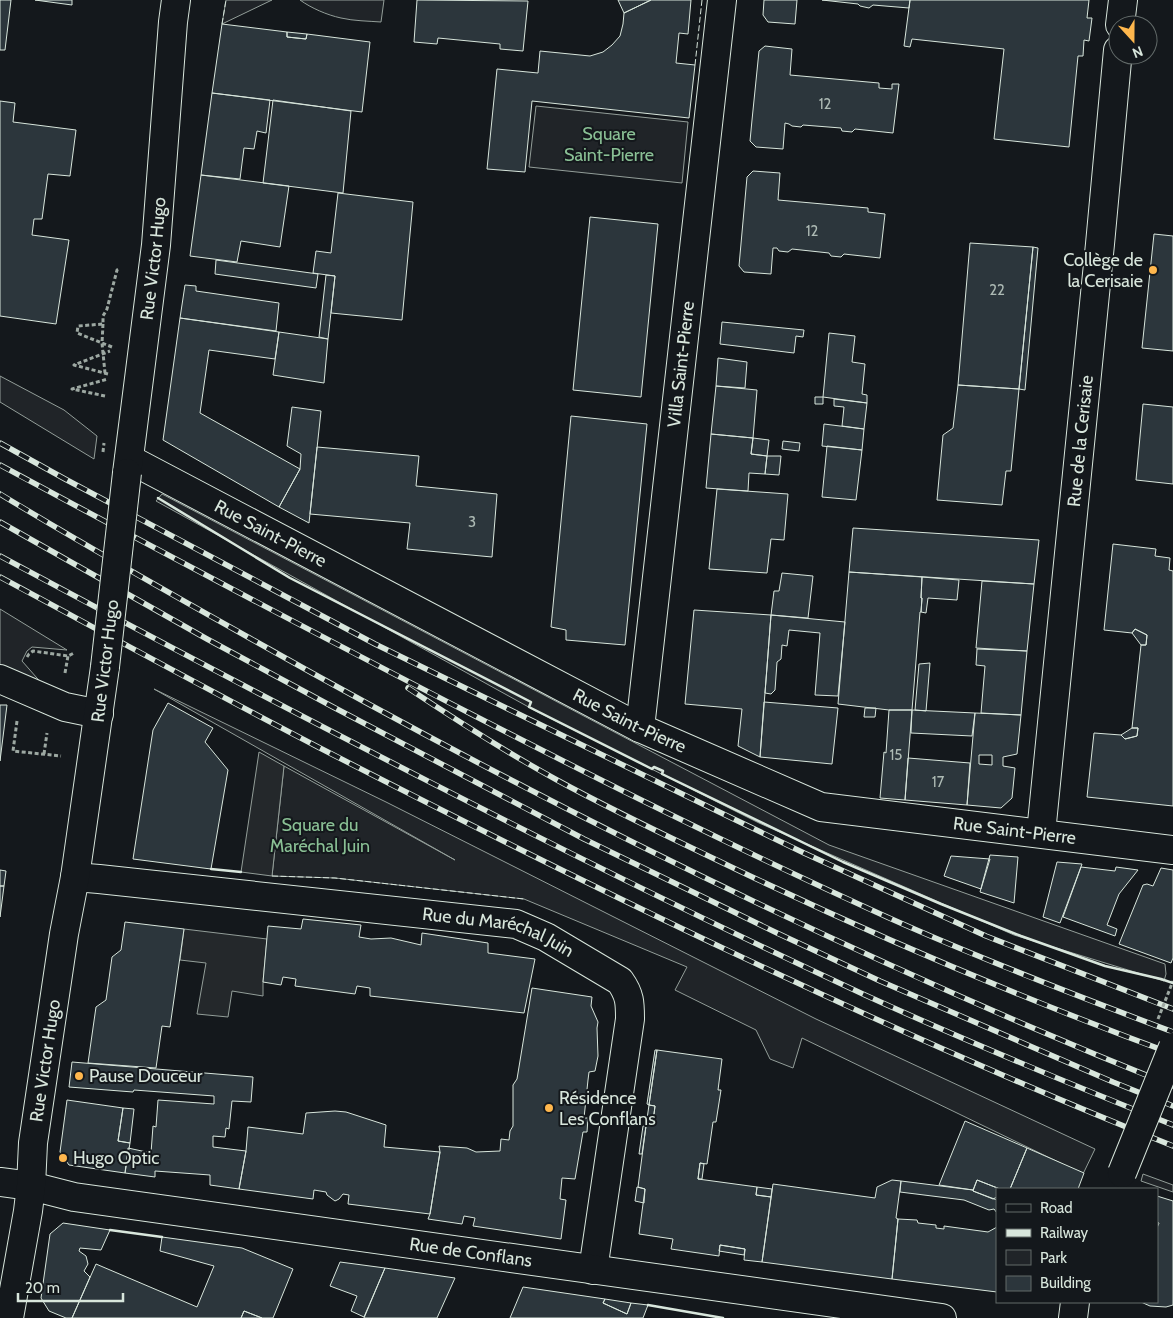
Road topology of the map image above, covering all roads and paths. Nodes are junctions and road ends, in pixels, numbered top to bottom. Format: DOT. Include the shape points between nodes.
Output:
graph roads {
  1 [pos="176,0"];
  2 [pos="722,0"];
  3 [pos="1123,0"];
  4 [pos="1121,15"];
  5 [pos="1117,65"];
  6 [pos="156,245"];
  7 [pos="103,324"];
  8 [pos="102,343"];
  9 [pos="103,353"];
  10 [pos="105,373"];
  11 [pos="106,396"];
  12 [pos="106,434"];
  13 [pos="104,443"];
  14 [pos="128,466"];
  15 [pos="68,656"];
  16 [pos="64,674"];
  17 [pos="0,679"];
  18 [pos="99,714"];
  19 [pos="18,717"];
  20 [pos="640,728"];
  21 [pos="92,760"];
  22 [pos="1041,833"];
  23 [pos="1173,850"];
  24 [pos="74,877"];
  25 [pos="1173,1047"];
  26 [pos="1119,1181"];
  27 [pos="0,1182"];
  28 [pos="31,1186"];
  29 [pos="593,1270"];
  30 [pos="1075,1303"];
  31 [pos="9,1318"];
  32 [pos="942,1318"];
  33 [pos="1073,1318"];
  1 -- 6 [label="street, Rue Victor Hugo"];
  2 -- 20 [label="street, Villa Saint-Pierre"];
  3 -- 4 [label="street"];
  5 -- 22 [label="street, Rue de la Cerisaie"];
  6 -- 7 [label="path" via="117,270"];
  6 -- 14 [label="street, Rue Victor Hugo"];
  7 -- 8 [label="path"];
  7 -- 8 [label="path" via="78,326 77,333"];
  8 -- 9 [label="path"];
  8 -- 9 [label="path" via="118,348"];
  9 -- 10 [label="path"];
  9 -- 10 [label="path" via="74,364"];
  10 -- 11 [label="path" via="110,376 72,389"];
  12 -- 13 [label="path"];
  14 -- 18 [label="street, Rue Victor Hugo, bridge"];
  14 -- 20 [label="street, Rue Saint-Pierre"];
  15 -- 16 [label="path"];
  17 -- 18 [label="street" via="65,707"];
  18 -- 21 [label="street, Rue Victor Hugo"];
  19 -- 21 [label="path" via="13,751"];
  20 -- 22 [label="street, Rue Saint-Pierre" via="821,807"];
  21 -- 24 [label="street, Rue Victor Hugo"];
  22 -- 23 [label="street, Rue Saint-Pierre"];
  24 -- 28 [label="street, Rue Victor Hugo" via="33,1143"];
  24 -- 29 [label="street, Rue du Maréchal Juin" via="516,924 546,937 620,982 630,1001 630,1019"];
  25 -- 26 [label="street, bridge"];
  27 -- 28 [label="street, Rue de Conflans"];
  28 -- 29 [label="street, Rue de Conflans" via="74,1197"];
  28 -- 31 [label="street, Rue Victor Hugo"];
  29 -- 32 [label="street, Rue de Conflans"];
  30 -- 33 [label="street"];
}
